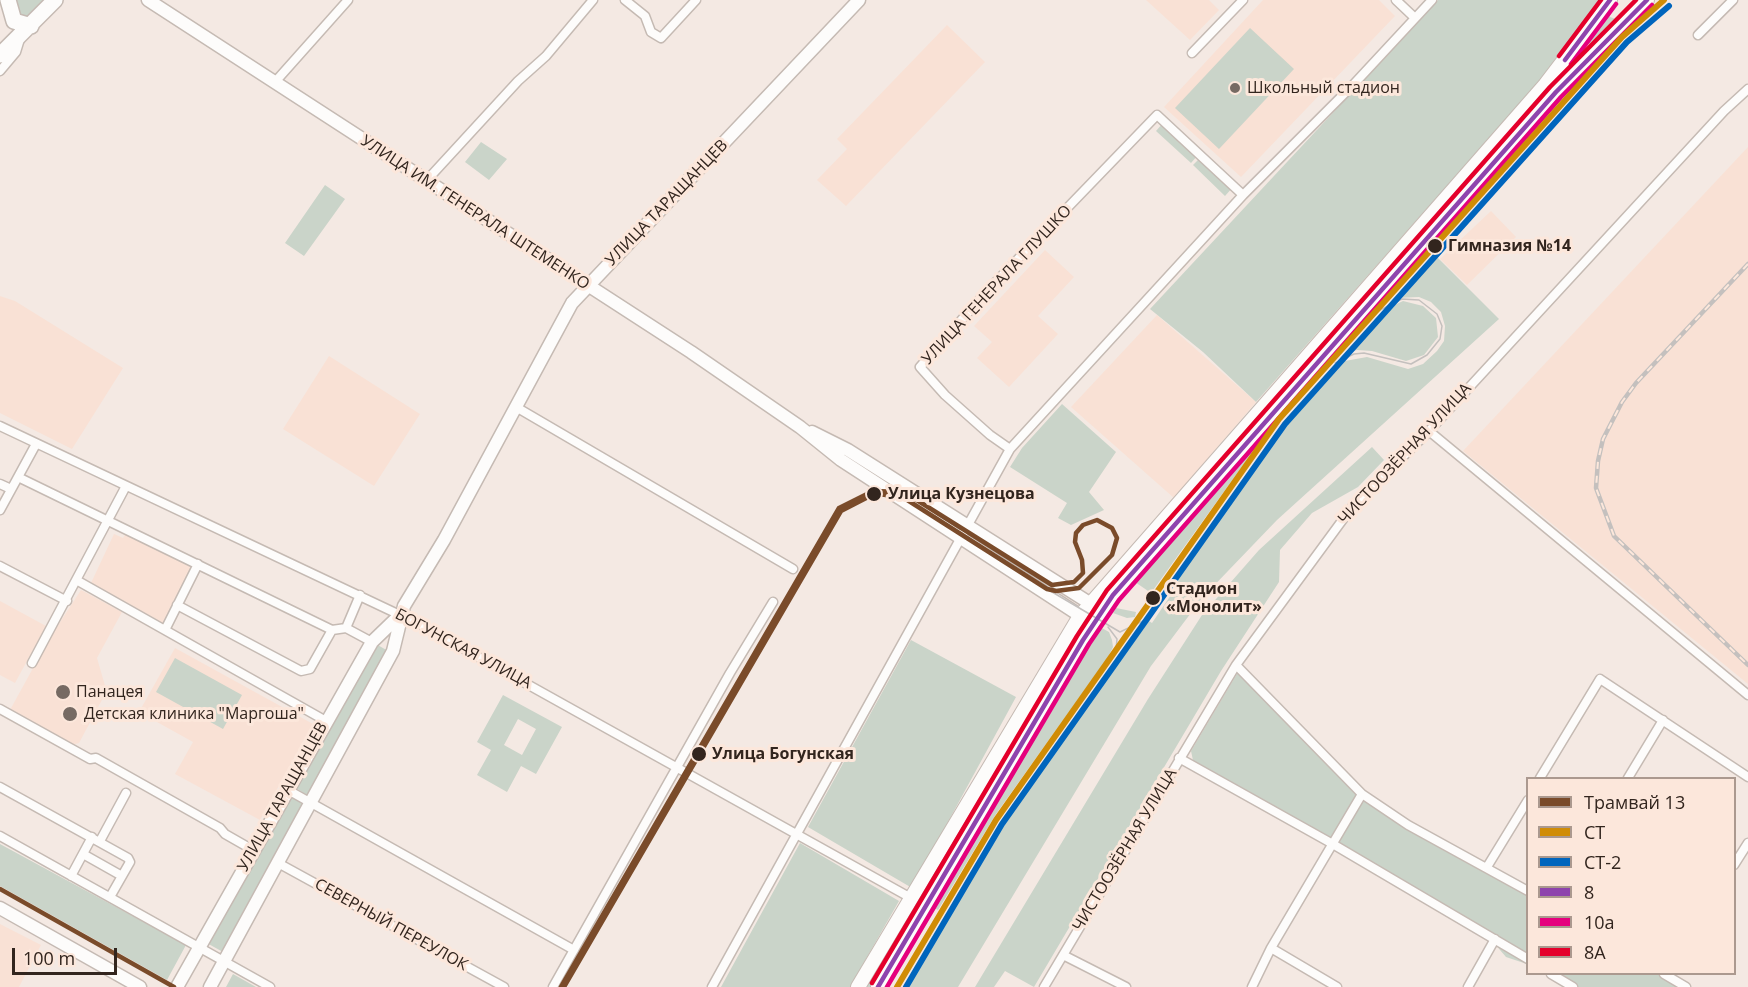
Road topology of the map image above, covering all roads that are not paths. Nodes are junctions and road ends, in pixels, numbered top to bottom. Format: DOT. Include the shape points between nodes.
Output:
graph roads {
  1 [pos="8,0"];
  2 [pos="55,0"];
  3 [pos="148,0"];
  4 [pos="348,0"];
  5 [pos="593,0"];
  6 [pos="625,0"];
  7 [pos="696,0"];
  8 [pos="859,0"];
  9 [pos="1243,0"];
  10 [pos="1396,0"];
  11 [pos="1432,0"];
  12 [pos="1611,0"];
  13 [pos="1647,0"];
  14 [pos="1732,0"];
  15 [pos="0,11"];
  16 [pos="1634,14"];
  17 [pos="1414,18"];
  18 [pos="26,30"];
  19 [pos="1698,35"];
  20 [pos="1192,53"];
  21 [pos="0,55"];
  22 [pos="0,71"];
  23 [pos="275,82"];
  24 [pos="1748,89"];
  25 [pos="427,180"];
  26 [pos="1243,195"];
  27 [pos="587,287"];
  28 [pos="516,407"];
  29 [pos="0,426"];
  30 [pos="1429,431"];
  31 [pos="36,444"];
  32 [pos="1010,449"];
  33 [pos="18,477"];
  34 [pos="0,484"];
  35 [pos="126,486"];
  36 [pos="11,489"];
  37 [pos="0,510"];
  38 [pos="108,521"];
  39 [pos="963,531"];
  40 [pos="198,564"];
  41 [pos="0,566"];
  42 [pos="793,569"];
  43 [pos="78,581"];
  44 [pos="360,595"];
  45 [pos="67,601"];
  46 [pos="773,602"];
  47 [pos="177,606"];
  48 [pos="1096,607"];
  49 [pos="400,615"];
  50 [pos="1080,616"];
  51 [pos="1093,624"];
  52 [pos="346,628"];
  53 [pos="165,630"];
  54 [pos="332,630"];
  55 [pos="372,642"];
  56 [pos="32,663"];
  57 [pos="1236,664"];
  58 [pos="1748,695"];
  59 [pos="0,710"];
  60 [pos="1663,720"];
  61 [pos="326,721"];
  62 [pos="1179,758"];
  63 [pos="677,767"];
  64 [pos="1541,777"];
  65 [pos="1629,777"];
  66 [pos="1748,777"];
  67 [pos="0,787"];
  68 [pos="288,790"];
  69 [pos="126,793"];
  70 [pos="1362,794"];
  71 [pos="1526,802"];
  72 [pos="310,803"];
  73 [pos="796,832"];
  74 [pos="0,836"];
  75 [pos="96,839"];
  76 [pos="1331,843"];
  77 [pos="1748,843"];
  78 [pos="253,850"];
  79 [pos="83,854"];
  80 [pos="278,862"];
  81 [pos="1736,862"];
  82 [pos="1487,867"];
  83 [pos="71,876"];
  84 [pos="123,876"];
  85 [pos="1526,890"];
  86 [pos="111,897"];
  87 [pos="911,898"];
  88 [pos="926,905"];
  89 [pos="0,908"];
  90 [pos="1495,939"];
  91 [pos="199,947"];
  92 [pos="1271,948"];
  93 [pos="574,950"];
  94 [pos="1063,955"];
  95 [pos="1526,958"];
  96 [pos="224,961"];
  97 [pos="1553,975"];
  98 [pos="1668,975"];
  99 [pos="1471,986"];
  100 [pos="140,987"];
  101 [pos="177,987"];
  102 [pos="210,987"];
  103 [pos="270,987"];
  104 [pos="504,987"];
  105 [pos="553,987"];
  106 [pos="712,987"];
  107 [pos="858,987"];
  108 [pos="878,987"];
  109 [pos="1044,987"];
  110 [pos="1126,987"];
  111 [pos="1252,987"];
  112 [pos="1336,987"];
  113 [pos="1573,987"];
  114 [pos="1686,987"];
  1 -- 15 [label="highway"];
  1 -- 18 [label="highway" via="14,21"];
  2 -- 18 [label="highway"];
  3 -- 23 [label="street, УЛИЦА ИМ. ГЕНЕРАЛА ШТЕМЕНКО"];
  4 -- 23 [label="street"];
  5 -- 25 [label="street" via="546,56"];
  6 -- 7 [label="street" via="645,16 651,32 661,38"];
  8 -- 27 [label="street, УЛИЦА ТАРАЩАНЦЕВ"];
  9 -- 20 [label="street"];
  10 -- 17 [label="street"];
  11 -- 17 [label="street"];
  12 -- 16 [label="main road" via="1614,9 1623,15"];
  12 -- 48 [label="main road" via="1545,85"];
  13 -- 16 [label="main road"];
  14 -- 19 [label="street"];
  16 -- 48 [label="main road" via="1556,93"];
  17 -- 26 [label="street"];
  18 -- 21 [label="highway"];
  18 -- 22 [label="street" via="16,52"];
  23 -- 25 [label="street, УЛИЦА ИМ. ГЕНЕРАЛА ШТЕМЕНКО"];
  24 -- 30 [label="street, ЧИСТООЗЁРНАЯ УЛИЦА"];
  25 -- 27 [label="street, УЛИЦА ИМ. ГЕНЕРАЛА ШТЕМЕНКО"];
  26 -- 32 [label="street"];
  26 -- 32 [label="street, УЛИЦА ГЕНЕРАЛА ГЛУШКО" via="1158,115 988,290 920,367 963,411"];
  27 -- 28 [label="street, УЛИЦА ТАРАЩАНЦЕВ" via="572,303"];
  27 -- 39 [label="street, УЛИЦА ИМ. ГЕНЕРАЛА ШТЕМЕНКО" via="691,352 833,454"];
  28 -- 42 [label="street"];
  28 -- 49 [label="street, УЛИЦА ТАРАЩАНЦЕВ"];
  29 -- 31 [label="street, БОГУНСКАЯ УЛИЦА"];
  30 -- 57 [label="street, ЧИСТООЗЁРНАЯ УЛИЦА" via="1352,507"];
  30 -- 58 [label="street"];
  31 -- 33 [label="street"];
  31 -- 35 [label="street, БОГУНСКАЯ УЛИЦА"];
  32 -- 39 [label="street"];
  33 -- 36 [label="street"];
  33 -- 38 [label="street"];
  34 -- 36 [label="street"];
  35 -- 38 [label="street"];
  35 -- 44 [label="street, БОГУНСКАЯ УЛИЦА"];
  36 -- 37 [label="street"];
  38 -- 40 [label="street"];
  38 -- 43 [label="street"];
  39 -- 48 [label="street, УЛИЦА ИМ. ГЕНЕРАЛА ШТЕМЕНКО"];
  39 -- 50 [label="street, УЛИЦА ИМ. ГЕНЕРАЛА ШТЕМЕНКО"];
  39 -- 73 [label="street"];
  40 -- 47 [label="street"];
  40 -- 54 [label="street"];
  41 -- 45 [label="street"];
  43 -- 45 [label="street"];
  43 -- 53 [label="street"];
  44 -- 49 [label="street, БОГУНСКАЯ УЛИЦА"];
  44 -- 52 [label="street"];
  45 -- 56 [label="street"];
  46 -- 63 [label="street"];
  47 -- 53 [label="street"];
  47 -- 54 [label="street" via="301,671 310,669"];
  48 -- 50 [label="main road"];
  48 -- 51 [label="main road"];
  49 -- 55 [label="street, УЛИЦА ТАРАЩАНЦЕВ"];
  49 -- 63 [label="street, БОГУНСКАЯ УЛИЦА"];
  49 -- 72 [label="street, УЛИЦА ТАРАЩАНЦЕВ" via="393,651"];
  50 -- 51 [label="street, УЛИЦА ИМ. ГЕНЕРАЛА ШТЕМЕНКО"];
  50 -- 87 [label="main road"];
  51 -- 88 [label="main road"];
  52 -- 54 [label="street"];
  52 -- 55 [label="street"];
  53 -- 61 [label="street"];
  55 -- 61 [label="street, УЛИЦА ТАРАЩАНЦЕВ"];
  57 -- 62 [label="street, ЧИСТООЗЁРНАЯ УЛИЦА"];
  57 -- 70 [label="street"];
  59 -- 78 [label="street" via="90,759 96,758"];
  60 -- 64 [label="street" via="1600,679"];
  60 -- 65 [label="street"];
  60 -- 66 [label="street"];
  61 -- 68 [label="street, УЛИЦА ТАРАЩАНЦЕВ"];
  62 -- 76 [label="street"];
  62 -- 94 [label="street, ЧИСТООЗЁРНАЯ УЛИЦА"];
  63 -- 73 [label="street, БОГУНСКАЯ УЛИЦА"];
  63 -- 93 [label="street"];
  67 -- 75 [label="street"];
  68 -- 72 [label="street"];
  68 -- 78 [label="street, УЛИЦА ТАРАЩАНЦЕВ"];
  69 -- 75 [label="street"];
  70 -- 76 [label="street"];
  70 -- 82 [label="street" via="1408,825"];
  71 -- 82 [label="street"];
  72 -- 80 [label="street, УЛИЦА ТАРАЩАНЦЕВ"];
  72 -- 93 [label="street"];
  73 -- 87 [label="street, БОГУНСКАЯ УЛИЦА"];
  73 -- 106 [label="street"];
  74 -- 83 [label="street"];
  75 -- 79 [label="street"];
  75 -- 84 [label="street" via="129,858"];
  76 -- 90 [label="street"];
  76 -- 92 [label="street"];
  77 -- 81 [label="street"];
  78 -- 91 [label="street, УЛИЦА ТАРАЩАНЦЕВ"];
  79 -- 83 [label="street"];
  79 -- 84 [label="street"];
  80 -- 96 [label="street, УЛИЦА ТАРАЩАНЦЕВ"];
  80 -- 104 [label="street, СЕВЕРНЫЙ ПЕРЕУЛОК"];
  82 -- 85 [label="street"];
  83 -- 86 [label="street"];
  84 -- 86 [label="street"];
  86 -- 91 [label="street"];
  87 -- 88 [label="main road"];
  87 -- 107 [label="main road"];
  88 -- 108 [label="main road"];
  89 -- 100 [label="street"];
  90 -- 95 [label="street"];
  90 -- 99 [label="street"];
  91 -- 96 [label="street"];
  91 -- 101 [label="street, УЛИЦА ТАРАЩАНЦЕВ"];
  92 -- 111 [label="street"];
  92 -- 112 [label="street"];
  93 -- 105 [label="street"];
  94 -- 109 [label="street, ЧИСТООЗЁРНАЯ УЛИЦА"];
  94 -- 110 [label="street"];
  96 -- 102 [label="street, УЛИЦА ТАРАЩАНЦЕВ"];
  96 -- 103 [label="street"];
  97 -- 113 [label="street"];
  98 -- 114 [label="street"];
}
